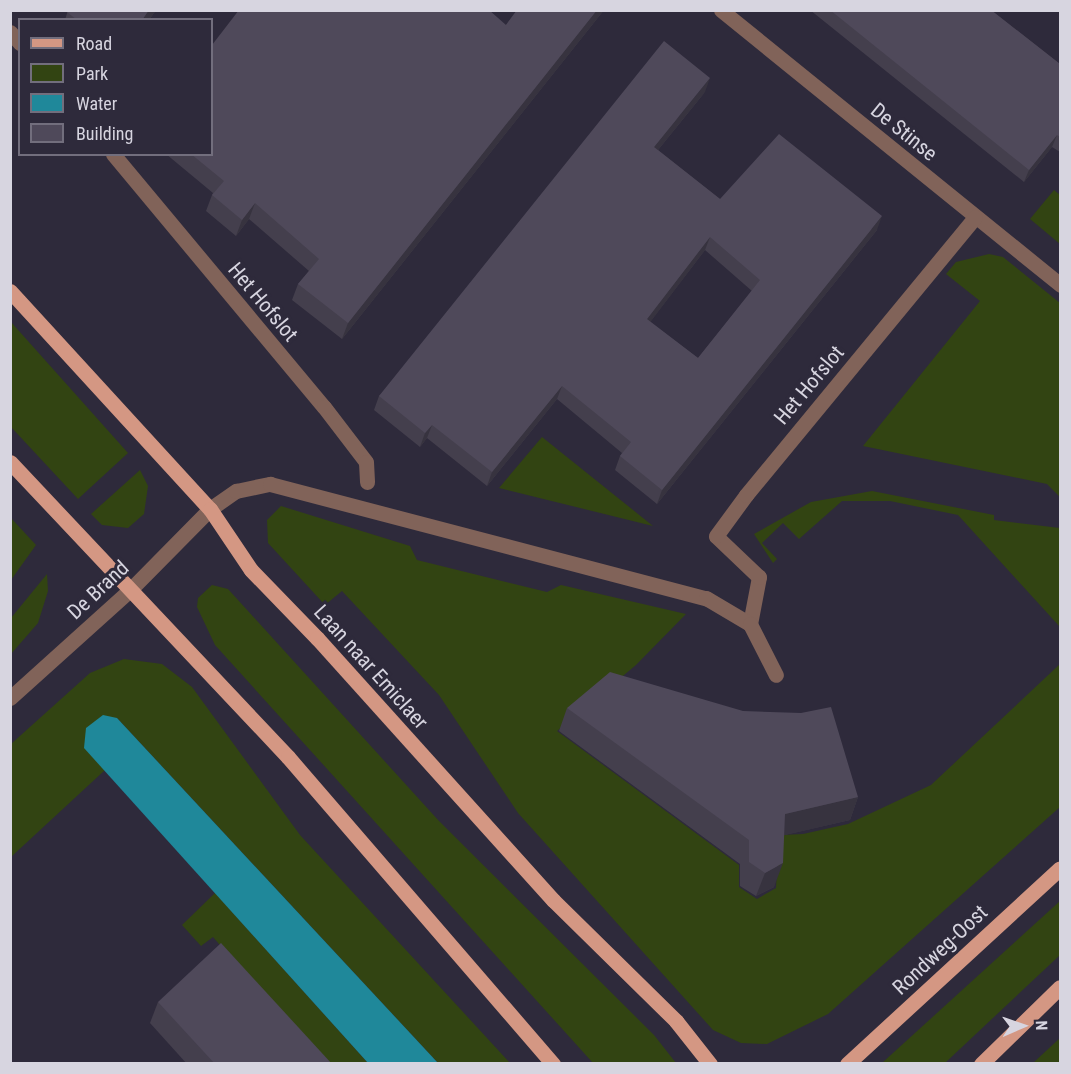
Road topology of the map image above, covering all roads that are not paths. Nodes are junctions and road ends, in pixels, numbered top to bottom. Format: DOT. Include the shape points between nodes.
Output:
graph roads {
  1 [pos="721,10"];
  2 [pos="115,156"];
  3 [pos="975,217"];
  4 [pos="1060,285"];
  5 [pos="10,291"];
  6 [pos="10,462"];
  7 [pos="367,482"];
  8 [pos="210,509"];
  9 [pos="129,591"];
  10 [pos="750,624"];
  11 [pos="776,675"];
  12 [pos="10,698"];
  13 [pos="1060,867"];
  14 [pos="1060,987"];
  15 [pos="553,1064"];
  16 [pos="711,1064"];
  17 [pos="847,1064"];
  18 [pos="981,1064"];
  1 -- 3 [label="street, De Stinse"];
  2 -- 7 [label="street, Het Hofslot" via="324,407 366,462"];
  3 -- 4 [label="street, De Stinse"];
  3 -- 10 [label="street, Het Hofslot" via="746,495 717,536 759,577"];
  5 -- 8 [label="main road, Laan naar Emiclaer"];
  6 -- 9 [label="main road"];
  8 -- 9 [label="street, De Brand"];
  8 -- 10 [label="street, De Brand" via="236,491 270,484 706,598"];
  8 -- 16 [label="main road, Laan naar Emiclaer" via="251,570 553,900 676,1021"];
  9 -- 12 [label="street, De Brand"];
  9 -- 15 [label="main road" via="288,757"];
  10 -- 11 [label="street"];
  13 -- 17 [label="main road, Rondweg-Oost"];
  14 -- 18 [label="main road"];
}
